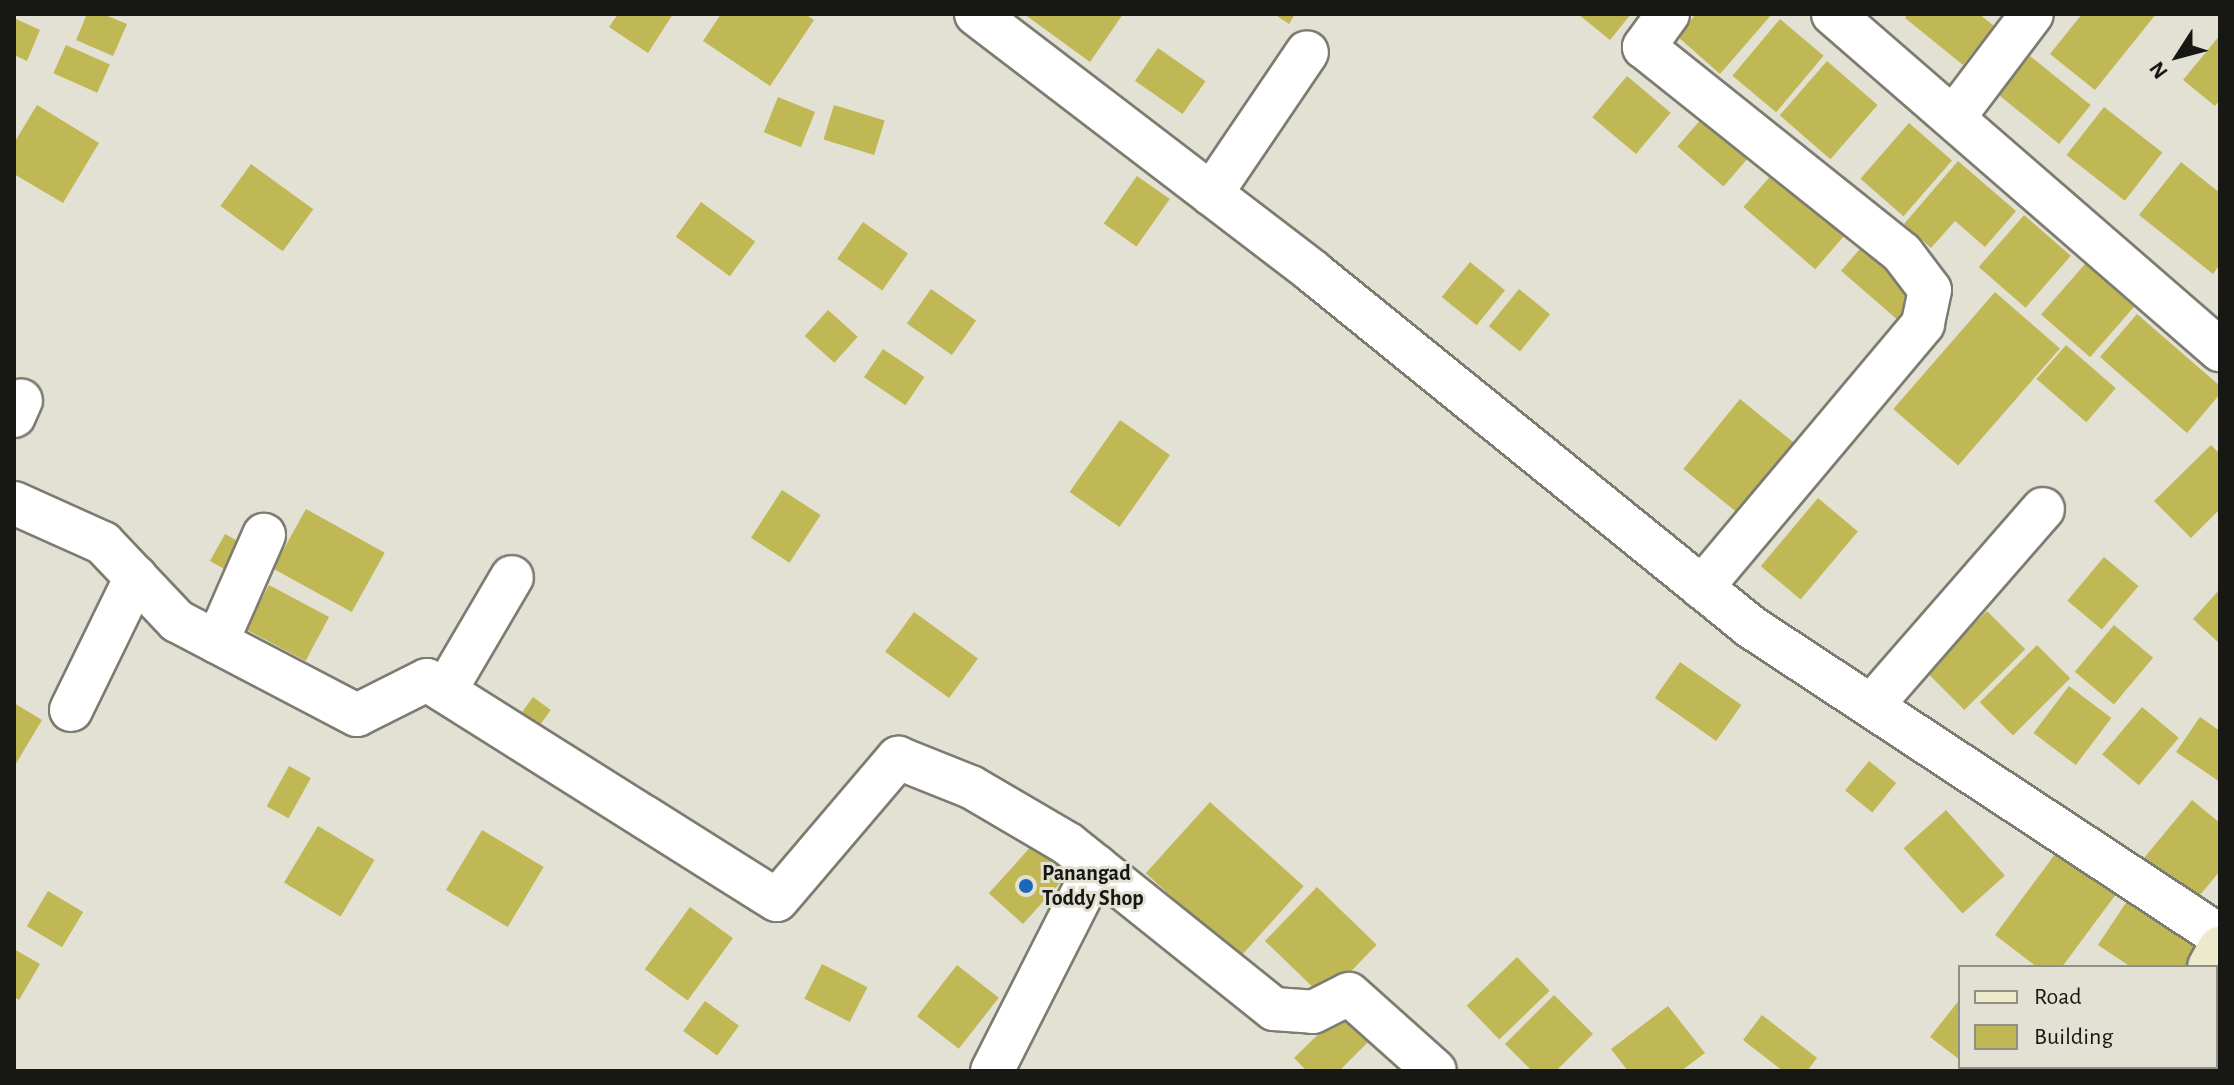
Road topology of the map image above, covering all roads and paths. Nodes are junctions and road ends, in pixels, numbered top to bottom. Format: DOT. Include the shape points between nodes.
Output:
graph roads {
  1 [pos="976,14"];
  2 [pos="1668,14"];
  3 [pos="1833,14"];
  4 [pos="2032,14"];
  5 [pos="1307,52"];
  6 [pos="1954,117"];
  7 [pos="1211,194"];
  8 [pos="2220,350"];
  9 [pos="14,503"];
  10 [pos="2043,509"];
  11 [pos="264,535"];
  12 [pos="136,577"];
  13 [pos="512,577"];
  14 [pos="1702,587"];
  15 [pos="217,642"];
  16 [pos="445,691"];
  17 [pos="1872,705"];
  18 [pos="71,710"];
  19 [pos="1096,866"];
  20 [pos="2220,936"];
  21 [pos="992,1071"];
  22 [pos="1435,1071"];
  1 -- 7 [label="street"];
  2 -- 14 [label="street" via="1644,47 1902,253 1930,290 1923,324"];
  3 -- 6 [label="street"];
  4 -- 6 [label="street"];
  5 -- 7 [label="street"];
  6 -- 8 [label="street"];
  7 -- 14 [label="street"];
  9 -- 12 [label="street" via="103,543"];
  10 -- 17 [label="street"];
  11 -- 15 [label="street"];
  12 -- 15 [label="street" via="177,621"];
  12 -- 18 [label="street"];
  13 -- 16 [label="street"];
  14 -- 17 [label="street" via="1751,627"];
  15 -- 16 [label="street" via="357,715 427,680"];
  16 -- 19 [label="street" via="777,900 898,758 971,787"];
  17 -- 20 [label="street"];
  19 -- 21 [label="street"];
  19 -- 22 [label="street" via="1274,1009 1313,1012 1349,994"];
}
